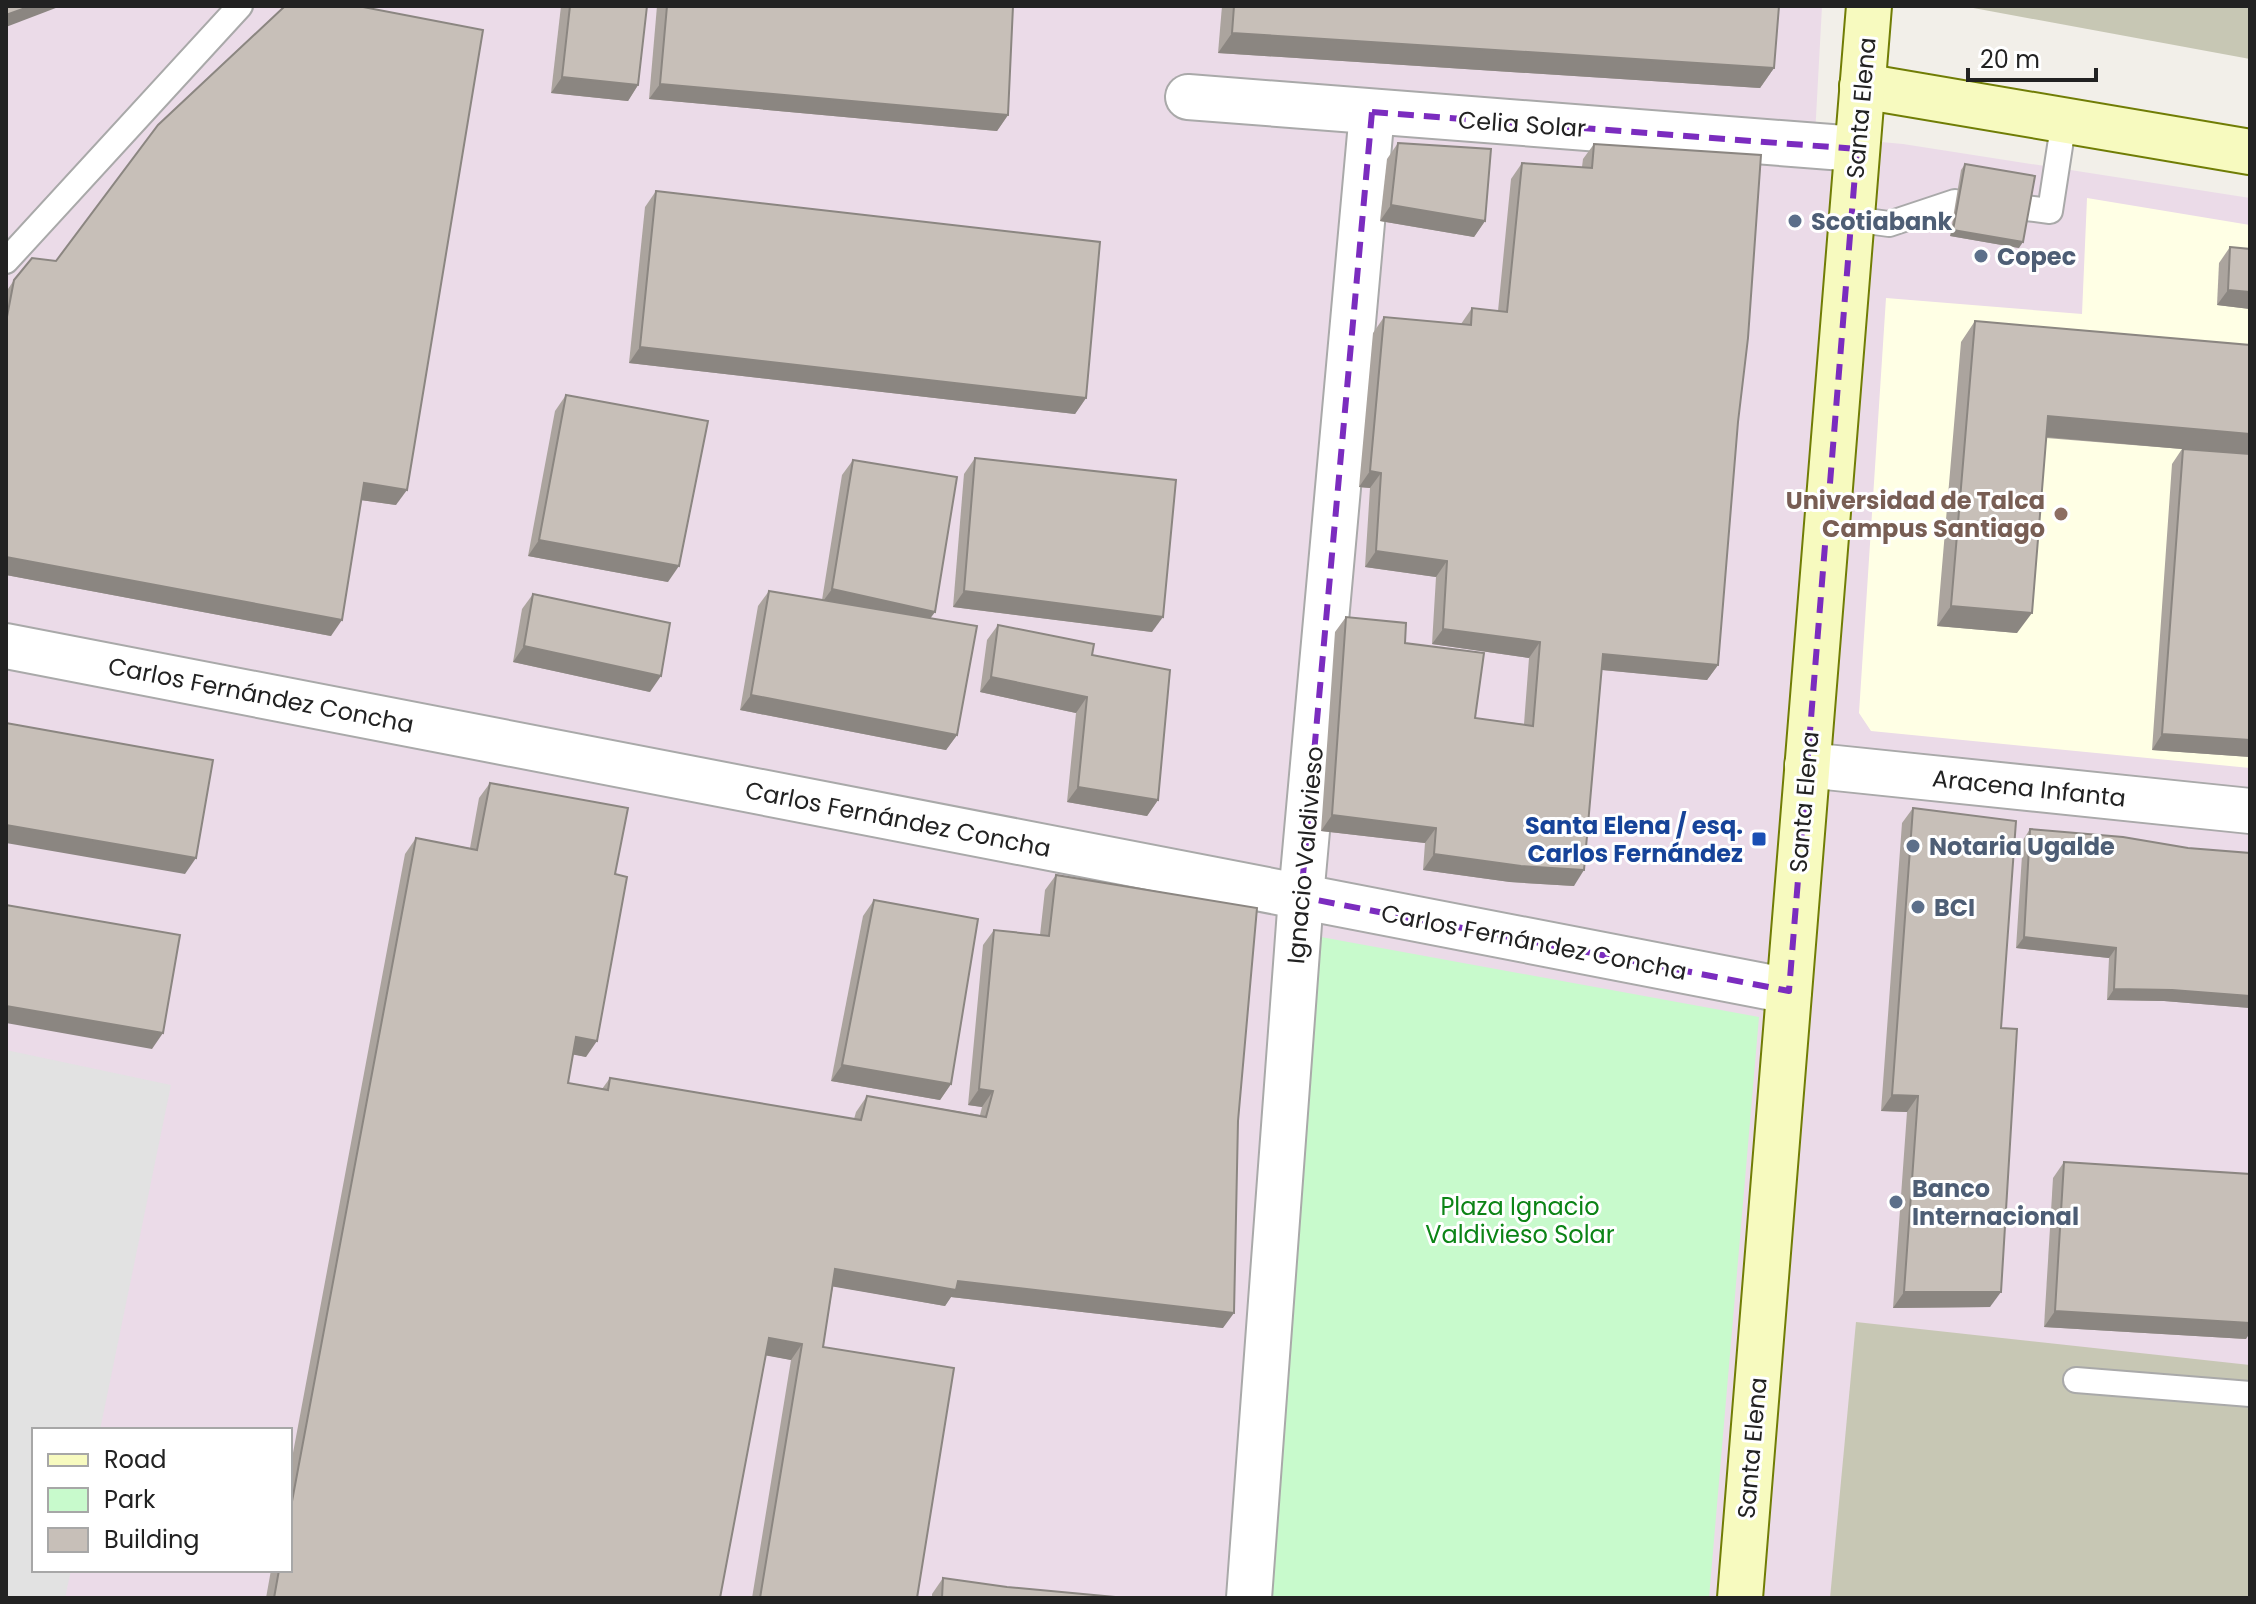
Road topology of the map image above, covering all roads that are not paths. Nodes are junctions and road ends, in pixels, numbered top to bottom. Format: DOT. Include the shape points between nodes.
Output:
graph roads {
  1 [pos="240,6"];
  2 [pos="1869,6"];
  3 [pos="1862,86"];
  4 [pos="1188,97"];
  5 [pos="1372,112"];
  6 [pos="2064,120"];
  7 [pos="1857,149"];
  8 [pos="2250,152"];
  9 [pos="1955,202"];
  10 [pos="2026,208"];
  11 [pos="1852,219"];
  12 [pos="6,261"];
  13 [pos="6,646"];
  14 [pos="1807,765"];
  15 [pos="2250,811"];
  16 [pos="1301,897"];
  17 [pos="1789,991"];
  18 [pos="2076,1380"];
  19 [pos="2250,1394"];
  20 [pos="1249,1598"];
  21 [pos="1740,1598"];
  1 -- 12 [label="lane"];
  2 -- 3 [label="main road, Santa Elena"];
  3 -- 6 [label="main road"];
  3 -- 7 [label="main road, Santa Elena"];
  4 -- 5 [label="street, Celia Solar"];
  5 -- 7 [label="street, Celia Solar"];
  5 -- 16 [label="street, Ignacio Valdivieso"];
  6 -- 8 [label="main road"];
  6 -- 10 [label="lane" via="2050,211"];
  7 -- 11 [label="main road, Santa Elena"];
  9 -- 11 [label="lane" via="1889,224"];
  11 -- 14 [label="main road, Santa Elena"];
  13 -- 16 [label="street, Carlos Fernández Concha"];
  14 -- 15 [label="street, Aracena Infanta"];
  14 -- 17 [label="main road, Santa Elena"];
  16 -- 17 [label="street, Carlos Fernández Concha"];
  16 -- 20 [label="street, Ignacio Valdivieso"];
  17 -- 21 [label="main road, Santa Elena"];
  18 -- 19 [label="lane"];
}
